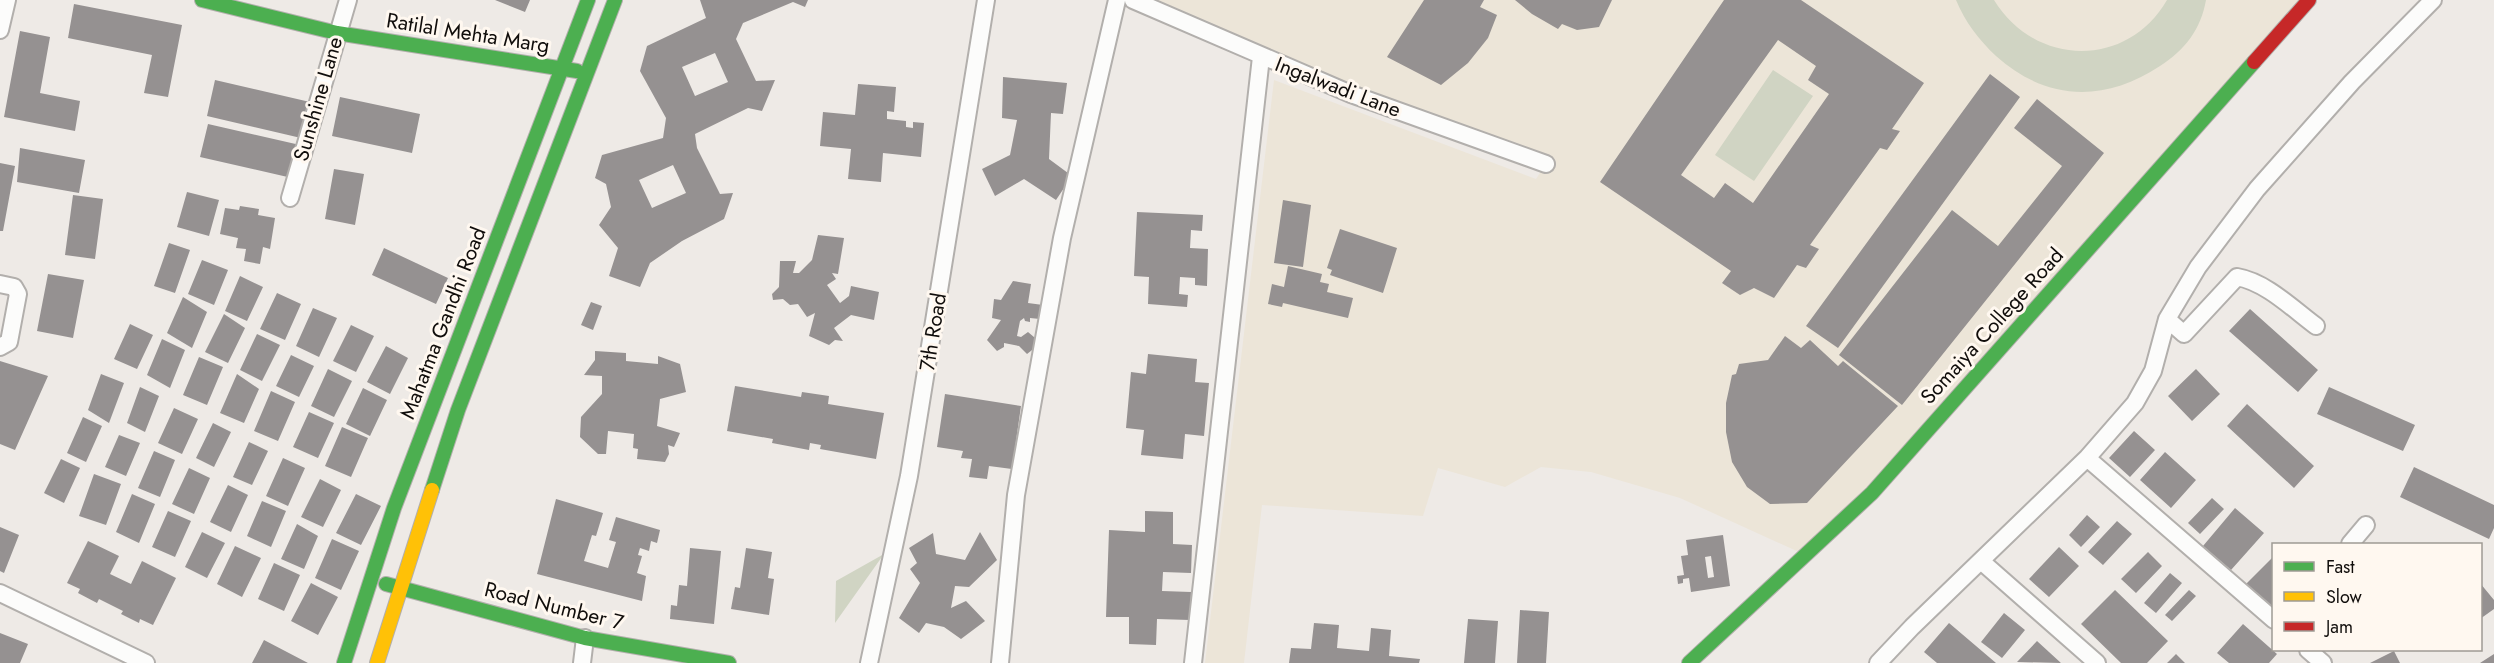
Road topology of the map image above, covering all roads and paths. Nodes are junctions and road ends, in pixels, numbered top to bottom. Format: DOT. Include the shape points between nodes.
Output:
graph roads {
  1 [pos="7,0"];
  2 [pos="202,0"];
  3 [pos="348,0"];
  4 [pos="588,0"];
  5 [pos="615,0"];
  6 [pos="986,0"];
  7 [pos="1117,0"];
  8 [pos="1133,0"];
  9 [pos="2309,0"];
  10 [pos="2433,0"];
  11 [pos="0,30"];
  12 [pos="337,33"];
  13 [pos="1261,57"];
  14 [pos="562,69"];
  15 [pos="587,72"];
  16 [pos="1546,164"];
  17 [pos="290,198"];
  18 [pos="0,284"];
  19 [pos="2167,319"];
  20 [pos="2316,326"];
  21 [pos="0,347"];
  22 [pos="2087,458"];
  23 [pos="2366,525"];
  24 [pos="2351,543"];
  25 [pos="1981,561"];
  26 [pos="371,579"];
  27 [pos="400,588"];
  28 [pos="0,592"];
  29 [pos="2272,618"];
  30 [pos="585,638"];
  31 [pos="2309,651"];
  32 [pos="1888,660"];
  33 [pos="146,663"];
  34 [pos="344,663"];
  35 [pos="377,663"];
  36 [pos="582,663"];
  37 [pos="729,663"];
  38 [pos="869,663"];
  39 [pos="1000,663"];
  40 [pos="1193,663"];
  41 [pos="1689,663"];
  42 [pos="2097,663"];
  43 [pos="2323,663"];
  1 -- 11 [label="street"];
  2 -- 12 [label="street, Ratilal Mehta Marg"];
  3 -- 12 [label="street, Sunshine Lane"];
  4 -- 14 [label="street, Mahatma Gandhi Road"];
  5 -- 15 [label="street"];
  6 -- 38 [label="street, 7th Road" via="909,476"];
  7 -- 39 [label="street" via="1062,238 1016,495"];
  8 -- 13 [label="street, Ingalwadi Lane"];
  9 -- 41 [label="street, Somaiya College Road" via="1872,493"];
  10 -- 19 [label="street" via="2352,82 2257,189 2198,267"];
  12 -- 14 [label="street, Ratilal Mehta Marg"];
  12 -- 17 [label="street, Sunshine Lane"];
  13 -- 16 [label="street, Ingalwadi Lane" via="1351,94"];
  13 -- 40 [label="street"];
  14 -- 15 [label="street, Ratilal Mehta Marg"];
  14 -- 26 [label="street, Mahatma Gandhi Road" via="394,508"];
  15 -- 27 [label="street" via="458,410"];
  18 -- 21 [label="street" via="14,287 18,294 9,342"];
  19 -- 20 [label="street" via="2184,334 2237,277 2260,285"];
  19 -- 22 [label="street" via="2153,371 2136,403"];
  22 -- 25 [label="street"];
  22 -- 29 [label="street"];
  23 -- 24 [label="street"];
  25 -- 32 [label="street"];
  25 -- 42 [label="street"];
  26 -- 27 [label="street, Road Number 7"];
  26 -- 34 [label="street, Mahatma Gandhi Road"];
  27 -- 30 [label="street, Road Number 7"];
  27 -- 35 [label="street"];
  28 -- 33 [label="street"];
  30 -- 36 [label="street"];
  30 -- 37 [label="street, Road Number 7"];
  31 -- 43 [label="street"];
}
